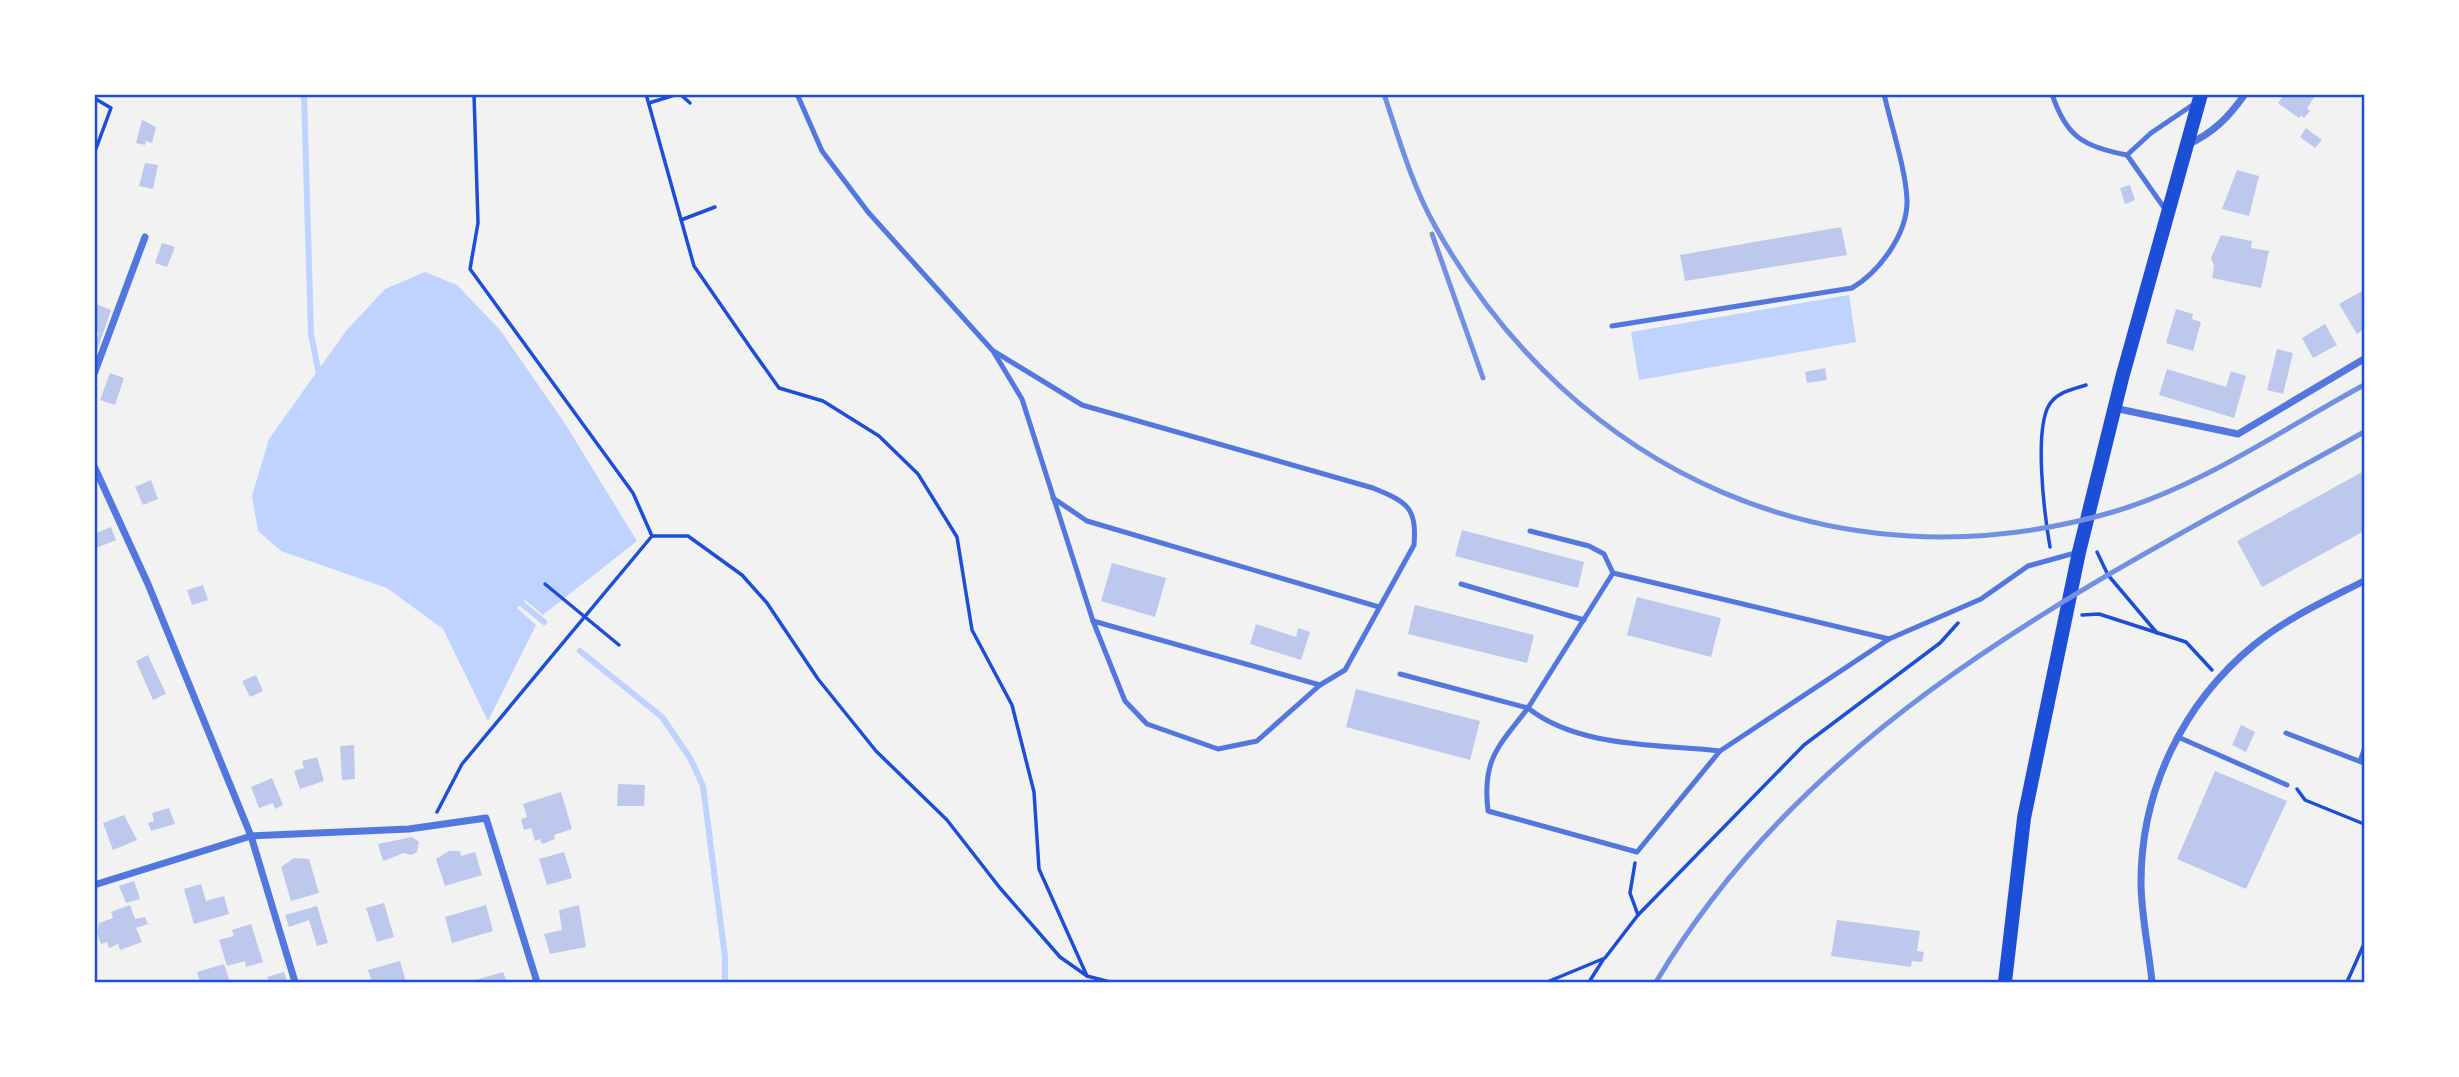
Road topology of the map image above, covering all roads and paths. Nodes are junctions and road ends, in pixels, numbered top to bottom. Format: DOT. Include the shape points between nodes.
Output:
graph roads {
  1 [pos="474,94"];
  2 [pos="646,94"];
  3 [pos="679,94"];
  4 [pos="797,94"];
  5 [pos="1884,94"];
  6 [pos="2052,94"];
  7 [pos="2245,94"];
  8 [pos="2200,97"];
  9 [pos="94,98"];
  10 [pos="649,103"];
  11 [pos="690,103"];
  12 [pos="2187,145"];
  13 [pos="94,154"];
  14 [pos="2127,155"];
  15 [pos="715,208"];
  16 [pos="2167,213"];
  17 [pos="681,220"];
  18 [pos="145,237"];
  19 [pos="1612,326"];
  20 [pos="993,351"];
  21 [pos="2364,359"];
  22 [pos="94,374"];
  23 [pos="2086,385"];
  24 [pos="2114,408"];
  25 [pos="94,466"];
  26 [pos="1053,498"];
  27 [pos="1530,531"];
  28 [pos="652,536"];
  29 [pos="2098,542"];
  30 [pos="2079,552"];
  31 [pos="2053,559"];
  32 [pos="1613,573"];
  33 [pos="2364,581"];
  34 [pos="545,584"];
  35 [pos="1461,584"];
  36 [pos="1982,599"];
  37 [pos="1379,607"];
  38 [pos="2066,615"];
  39 [pos="585,617"];
  40 [pos="1584,620"];
  41 [pos="1093,621"];
  42 [pos="2157,633"];
  43 [pos="1889,639"];
  44 [pos="619,645"];
  45 [pos="1400,674"];
  46 [pos="2219,678"];
  47 [pos="1320,685"];
  48 [pos="1528,708"];
  49 [pos="2286,733"];
  50 [pos="2177,737"];
  51 [pos="2364,750"];
  52 [pos="1720,751"];
  53 [pos="2362,762"];
  54 [pos="2287,785"];
  55 [pos="2364,824"];
  56 [pos="429,826"];
  57 [pos="251,836"];
  58 [pos="1637,852"];
  59 [pos="94,885"];
  60 [pos="1638,915"];
  61 [pos="2364,944"];
  62 [pos="1605,958"];
  63 [pos="1087,976"];
  64 [pos="295,982"];
  65 [pos="537,982"];
  66 [pos="1110,982"];
  67 [pos="1547,982"];
  68 [pos="1589,982"];
  69 [pos="2005,982"];
  70 [pos="2152,982"];
  71 [pos="2347,982"];
  1 -- 28 [label="path" via="478,223 470,269 633,493"];
  2 -- 10 [label="path"];
  3 -- 10 [label="path"];
  3 -- 11 [label="path"];
  4 -- 20 [label="lane" via="822,151 868,212"];
  5 -- 19 [label="lane" via="1907,201 1889,253 1870,277 1852,288"];
  6 -- 14 [label="lane" via="2067,128 2078,138 2099,150"];
  7 -- 12 [label="street" via="2220,125"];
  8 -- 12 [label="main road"];
  8 -- 14 [label="lane"];
  9 -- 13 [label="path" via="111,108"];
  10 -- 17 [label="path"];
  12 -- 16 [label="main road"];
  14 -- 16 [label="lane"];
  15 -- 17 [label="path"];
  16 -- 24 [label="main road"];
  17 -- 63 [label="path" via="694,267 779,388 823,401 879,436 918,474 957,537 972,630 1012,705 1034,792 1039,869"];
  18 -- 22 [label="street"];
  20 -- 26 [label="lane" via="1022,399"];
  20 -- 37 [label="lane" via="1082,405 1402,500 1416,522 1414,545"];
  21 -- 24 [label="street" via="2238,434"];
  23 -- 31 [label="path" via="2062,392 2049,403 2043,436 2042,503"];
  24 -- 30 [label="main road"];
  25 -- 57 [label="street" via="148,584"];
  26 -- 37 [label="lane" via="1087,521"];
  26 -- 41 [label="lane"];
  27 -- 32 [label="lane" via="1590,546 1604,554"];
  28 -- 39 [label="path"];
  28 -- 63 [label="path" via="688,536 742,575 876,751 947,820 1060,957"];
  29 -- 42 [label="path" via="2098,559 2108,575"];
  30 -- 31 [label="lane"];
  30 -- 38 [label="main road"];
  31 -- 36 [label="lane" via="2028,566"];
  32 -- 40 [label="lane"];
  32 -- 43 [label="lane"];
  33 -- 46 [label="street" via="2254,644"];
  34 -- 39 [label="path"];
  35 -- 40 [label="lane"];
  36 -- 43 [label="lane"];
  36 -- 60 [label="path" via="1940,643 1804,745"];
  37 -- 47 [label="lane" via="1345,670"];
  38 -- 42 [label="path" via="2099,614"];
  38 -- 69 [label="main road" via="2024,818"];
  39 -- 44 [label="path"];
  39 -- 56 [label="path" via="462,764"];
  40 -- 48 [label="lane"];
  41 -- 47 [label="lane"];
  41 -- 47 [label="lane" via="1125,701 1147,724 1205,745 1218,748 1257,741"];
  42 -- 46 [label="path" via="2186,642"];
  43 -- 52 [label="lane"];
  45 -- 48 [label="lane"];
  46 -- 50 [label="street"];
  48 -- 52 [label="lane" via="1547,723 1577,735"];
  48 -- 58 [label="lane" via="1493,753 1485,783 1488,811"];
  49 -- 53 [label="lane"];
  50 -- 54 [label="lane"];
  50 -- 70 [label="street" via="2148,806 2141,882"];
  51 -- 53 [label="lane"];
  52 -- 58 [label="lane"];
  54 -- 55 [label="path" via="2298,789 2305,800"];
  56 -- 57 [label="street"];
  56 -- 65 [label="street" via="486,818"];
  57 -- 59 [label="street"];
  57 -- 64 [label="street"];
  58 -- 60 [label="path" via="1630,892"];
  60 -- 62 [label="path"];
  61 -- 71 [label="path"];
  62 -- 67 [label="path"];
  62 -- 68 [label="path"];
  63 -- 66 [label="path"];
}
